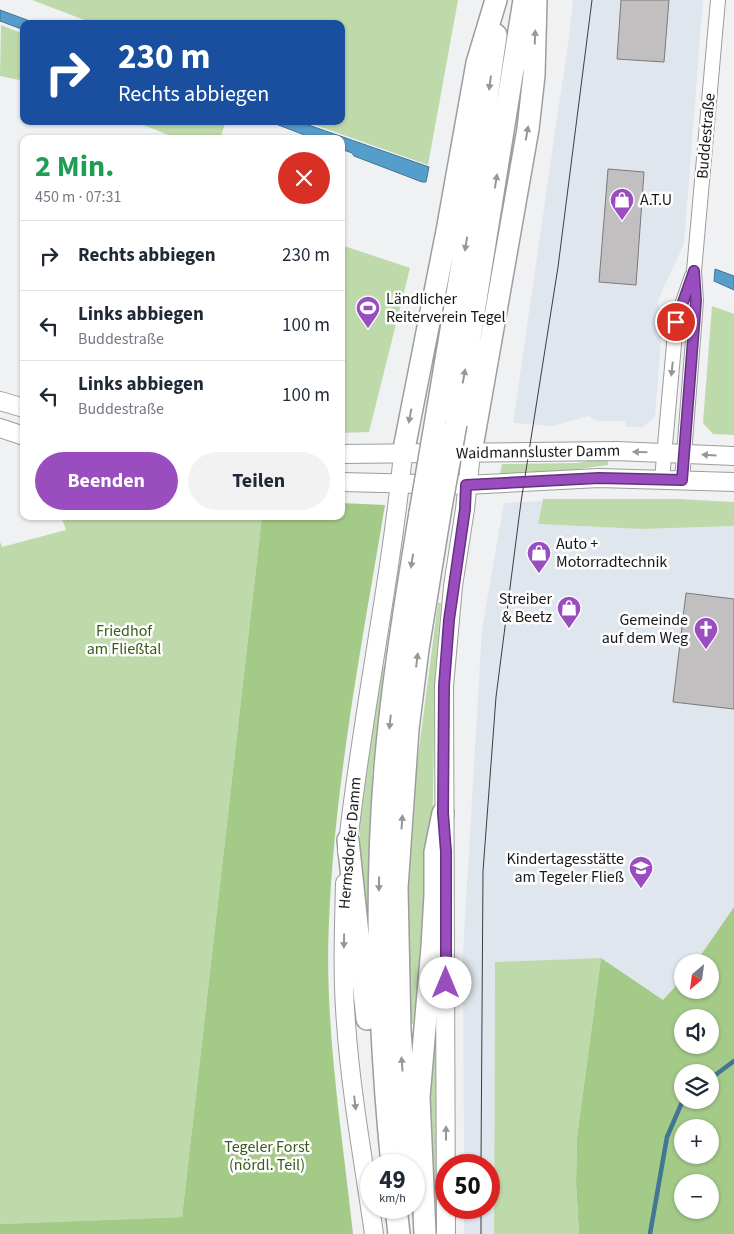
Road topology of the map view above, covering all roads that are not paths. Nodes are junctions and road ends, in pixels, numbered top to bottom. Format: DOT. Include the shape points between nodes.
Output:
graph roads {
  1 [pos="496,0"];
  2 [pos="501,0"];
  3 [pos="524,0"];
  4 [pos="536,0"];
  5 [pos="718,0"];
  6 [pos="694,271"];
  7 [pos="0,401"];
  8 [pos="20,407"];
  9 [pos="445,425"];
  10 [pos="0,428"];
  11 [pos="20,435"];
  12 [pos="471,453"];
  13 [pos="664,453"];
  14 [pos="345,454"];
  15 [pos="403,454"];
  16 [pos="684,454"];
  17 [pos="734,456"];
  18 [pos="662,479"];
  19 [pos="682,480"];
  20 [pos="345,482"];
  21 [pos="734,482"];
  22 [pos="400,485"];
  23 [pos="466,485"];
  24 [pos="430,513"];
  25 [pos="443,813"];
  26 [pos="348,840"];
  27 [pos="380,1154"];
  28 [pos="391,1154"];
  29 [pos="409,1154"];
  30 [pos="397,1219"];
  31 [pos="414,1219"];
  32 [pos="374,1234"];
  33 [pos="398,1234"];
  34 [pos="415,1234"];
  35 [pos="425,1234"];
  36 [pos="446,1234"];
  1 -- 15 [label="highway, one-way" via="477,63"];
  2 -- 9 [label="highway, one-way" via="469,223"];
  9 -- 3 [label="highway, one-way"];
  12 -- 4 [label="highway, one-way" via="528,129 534,75"];
  5 -- 6 [label="street, Buddestraße"];
  6 -- 13 [label="street, Buddestraße, one-way" via="676,322"];
  6 -- 16 [label="street, Buddestraße" via="696,301"];
  7 -- 8 [label="main road"];
  9 -- 24 [label="highway, bridge"];
  10 -- 11 [label="main road"];
  13 -- 12 [label="main road, Waidmannsluster Damm, one-way"];
  12 -- 15 [label="main road, Waidmannsluster Damm"];
  12 -- 23 [label="main road"];
  13 -- 16 [label="main road, Waidmannsluster Damm"];
  13 -- 18 [label="street, Buddestraße"];
  14 -- 15 [label="main road, Waidmannsluster Damm"];
  15 -- 22 [label="main road, Hermsdorfer Damm"];
  17 -- 16 [label="main road, Waidmannsluster Damm, one-way"];
  16 -- 19 [label="street, Buddestraße"];
  18 -- 19 [label="main road, Waidmannsluster Damm"];
  18 -- 23 [label="main road, Waidmannsluster Damm" via="599,478"];
  19 -- 21 [label="main road, Waidmannsluster Damm"];
  20 -- 22 [label="main road, Waidmannsluster Damm"];
  22 -- 23 [label="main road, Waidmannsluster Damm"];
  22 -- 26 [label="main road, Hermsdorfer Damm"];
  23 -- 25 [label="main road" via="444,686"];
  24 -- 28 [label="highway, one-way" via="391,709 385,769 379,880 379,982"];
  29 -- 24 [label="highway, one-way" via="400,1031 397,888 408,729"];
  25 -- 35 [label="highway" via="435,852 432,947 419,1097"];
  36 -- 25 [label="main road, one-way" via="446,852"];
  26 -- 27 [label="highway"];
  26 -- 32 [label="main road, Hermsdorfer Damm, one-way" via="343,953 346,1023"];
  30 -- 33 [label="highway"];
  31 -- 34 [label="highway"];
}
